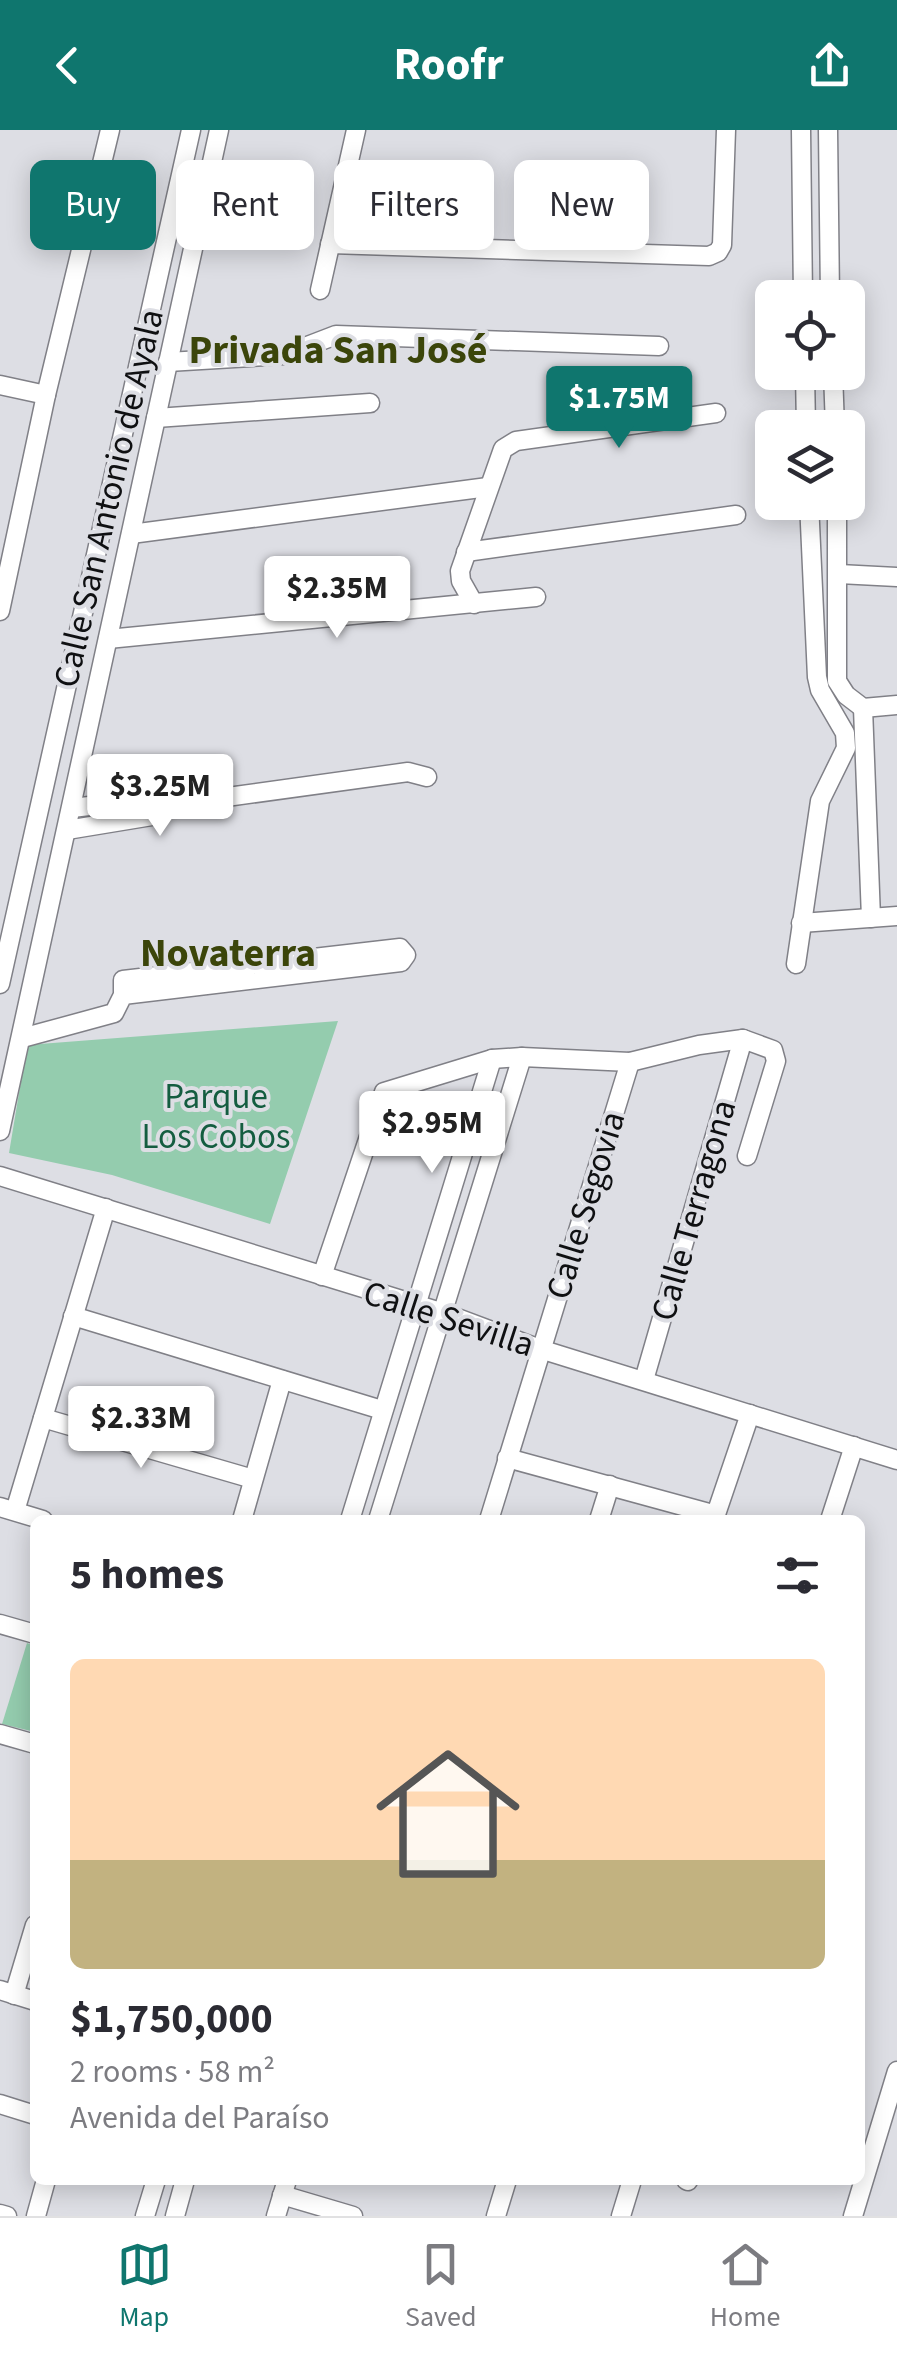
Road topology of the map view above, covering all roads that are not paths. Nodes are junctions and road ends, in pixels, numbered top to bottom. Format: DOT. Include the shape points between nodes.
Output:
graph roads {
  1 [pos="110,130"];
  2 [pos="191,130"];
  3 [pos="219,130"];
  4 [pos="356,130"];
  5 [pos="726,130"];
  6 [pos="800,130"];
  7 [pos="828,130"];
  8 [pos="330,244"];
  9 [pos="802,270"];
  10 [pos="829,270"];
  11 [pos="802,280"];
  12 [pos="829,280"];
  13 [pos="156,285"];
  14 [pos="320,290"];
  15 [pos="183,292"];
  16 [pos="659,346"];
  17 [pos="168,362"];
  18 [pos="0,385"];
  19 [pos="46,395"];
  20 [pos="370,403"];
  21 [pos="716,413"];
  22 [pos="156,418"];
  23 [pos="118,451"];
  24 [pos="147,459"];
  25 [pos="488,487"];
  26 [pos="736,515"];
  27 [pos="810,520"];
  28 [pos="837,520"];
  29 [pos="131,534"];
  30 [pos="466,552"];
  31 [pos="838,574"];
  32 [pos="897,577"];
  33 [pos="536,597"];
  34 [pos="474,604"];
  35 [pos="0,611"];
  36 [pos="108,639"];
  37 [pos="897,704"];
  38 [pos="863,708"];
  39 [pos="865,747"];
  40 [pos="846,748"];
  41 [pos="427,778"];
  42 [pos="162,806"];
  43 [pos="72,808"];
  44 [pos="67,830"];
  45 [pos="26,864"];
  46 [pos="58,872"];
  47 [pos="897,916"];
  48 [pos="871,918"];
  49 [pos="802,923"];
  50 [pos="796,964"];
  51 [pos="288,968"];
  52 [pos="0,984"];
  53 [pos="22,1038"];
  54 [pos="743,1039"];
  55 [pos="522,1058"];
  56 [pos="492,1059"];
  57 [pos="630,1062"];
  58 [pos="0,1131"];
  59 [pos="746,1156"];
  60 [pos="0,1176"];
  61 [pos="106,1208"];
  62 [pos="322,1276"];
  63 [pos="418,1306"];
  64 [pos="444,1313"];
  65 [pos="72,1316"];
  66 [pos="540,1348"];
  67 [pos="282,1380"];
  68 [pos="644,1380"];
  69 [pos="382,1410"];
  70 [pos="750,1414"];
  71 [pos="42,1418"];
  72 [pos="854,1446"];
  73 [pos="508,1458"];
  74 [pos="897,1460"];
  75 [pos="253,1479"];
  76 [pos="610,1485"];
  77 [pos="8,1509"];
  78 [pos="243,1515"];
  79 [pos="351,1515"];
  80 [pos="380,1515"];
  81 [pos="491,1515"];
  82 [pos="601,1515"];
  83 [pos="708,1515"];
  84 [pos="716,1515"];
  85 [pos="832,1515"];
  86 [pos="0,1624"];
  87 [pos="30,1633"];
  88 [pos="0,1734"];
  89 [pos="30,1743"];
  90 [pos="30,1938"];
  91 [pos="7,1992"];
  92 [pos="897,2071"];
  93 [pos="0,2104"];
  94 [pos="30,2113"];
  95 [pos="865,2176"];
  96 [pos="45,2185"];
  97 [pos="154,2185"];
  98 [pos="184,2185"];
  99 [pos="505,2185"];
  100 [pos="630,2185"];
  101 [pos="862,2185"];
  102 [pos="285,2187"];
  103 [pos="0,2214"];
  104 [pos="7,2216"];
  105 [pos="36,2216"];
  106 [pos="145,2216"];
  107 [pos="175,2216"];
  108 [pos="276,2216"];
  109 [pos="353,2216"];
  110 [pos="496,2216"];
  111 [pos="621,2216"];
  112 [pos="853,2216"];
  1 -- 19 [label="street"];
  2 -- 13 [label="street, Calle San Antonio de Ayala"];
  3 -- 15 [label="street"];
  4 -- 8 [label="street"];
  5 -- 8 [label="street" via="722,245 709,256"];
  6 -- 9 [label="street"];
  7 -- 10 [label="street"];
  8 -- 14 [label="street"];
  9 -- 10 [label="street"];
  9 -- 11 [label="street"];
  10 -- 12 [label="street"];
  13 -- 15 [label="street"];
  13 -- 23 [label="street, Calle San Antonio de Ayala"];
  15 -- 17 [label="street"];
  16 -- 17 [label="street" via="336,336 284,355"];
  17 -- 22 [label="street"];
  18 -- 19 [label="street"];
  19 -- 35 [label="street"];
  20 -- 22 [label="street"];
  21 -- 25 [label="street" via="516,441 503,449"];
  22 -- 24 [label="street"];
  23 -- 24 [label="street"];
  23 -- 45 [label="street, Calle San Antonio de Ayala"];
  24 -- 29 [label="street"];
  25 -- 29 [label="street"];
  25 -- 30 [label="street"];
  26 -- 30 [label="street"];
  27 -- 40 [label="street" via="816,677"];
  28 -- 31 [label="street"];
  29 -- 36 [label="street"];
  30 -- 34 [label="street" via="461,581"];
  31 -- 32 [label="street"];
  31 -- 38 [label="street" via="838,681"];
  33 -- 34 [label="street"];
  34 -- 36 [label="street"];
  36 -- 43 [label="street"];
  37 -- 38 [label="street"];
  38 -- 39 [label="street"];
  39 -- 40 [label="street"];
  39 -- 48 [label="street"];
  40 -- 49 [label="street" via="820,801"];
  41 -- 42 [label="street" via="408,772"];
  42 -- 43 [label="street" via="150,799"];
  42 -- 44 [label="street" via="152,816"];
  43 -- 44 [label="street"];
  44 -- 46 [label="street"];
  45 -- 46 [label="street"];
  45 -- 52 [label="street, Calle San Antonio de Ayala"];
  46 -- 53 [label="street"];
  47 -- 48 [label="street"];
  48 -- 49 [label="street"];
  49 -- 50 [label="street"];
  51 -- 51 [label="street" via="401,962 406,954 400,948"];
  51 -- 53 [label="street" via="123,980 114,1014"];
  53 -- 58 [label="street"];
  54 -- 57 [label="street"];
  54 -- 59 [label="street" via="773,1050 776,1061"];
  54 -- 68 [label="street, Calle Terragona"];
  55 -- 56 [label="street"];
  55 -- 57 [label="street"];
  55 -- 64 [label="street"];
  56 -- 62 [label="street" via="384,1092"];
  56 -- 63 [label="street"];
  57 -- 66 [label="street, Calle Segovia"];
  60 -- 61 [label="street, Calle Sevilla"];
  61 -- 62 [label="street, Calle Sevilla"];
  61 -- 65 [label="street"];
  62 -- 63 [label="street, Calle Sevilla"];
  63 -- 64 [label="street, Calle Sevilla"];
  63 -- 69 [label="street"];
  64 -- 66 [label="street, Calle Sevilla"];
  64 -- 80 [label="street"];
  65 -- 67 [label="street"];
  65 -- 71 [label="street"];
  66 -- 68 [label="street, Calle Sevilla"];
  66 -- 73 [label="street, Calle Segovia"];
  67 -- 69 [label="street"];
  67 -- 75 [label="street"];
  68 -- 70 [label="street, Calle Sevilla"];
  69 -- 79 [label="street"];
  70 -- 72 [label="street, Calle Sevilla"];
  70 -- 84 [label="street"];
  71 -- 75 [label="street"];
  71 -- 77 [label="street"];
  72 -- 74 [label="street, Calle Sevilla"];
  72 -- 85 [label="street"];
  73 -- 76 [label="street"];
  73 -- 81 [label="street, Calle Segovia"];
  75 -- 78 [label="street"];
  76 -- 82 [label="street"];
  76 -- 83 [label="street"];
  86 -- 87 [label="street"];
  88 -- 89 [label="street"];
  90 -- 91 [label="street"];
  92 -- 95 [label="street"];
  93 -- 94 [label="street"];
  96 -- 105 [label="street"];
  97 -- 106 [label="street"];
  98 -- 107 [label="street"];
  99 -- 110 [label="street"];
  100 -- 111 [label="street"];
  101 -- 112 [label="street"];
  102 -- 108 [label="street"];
  102 -- 109 [label="street"];
  103 -- 104 [label="street"];
}
